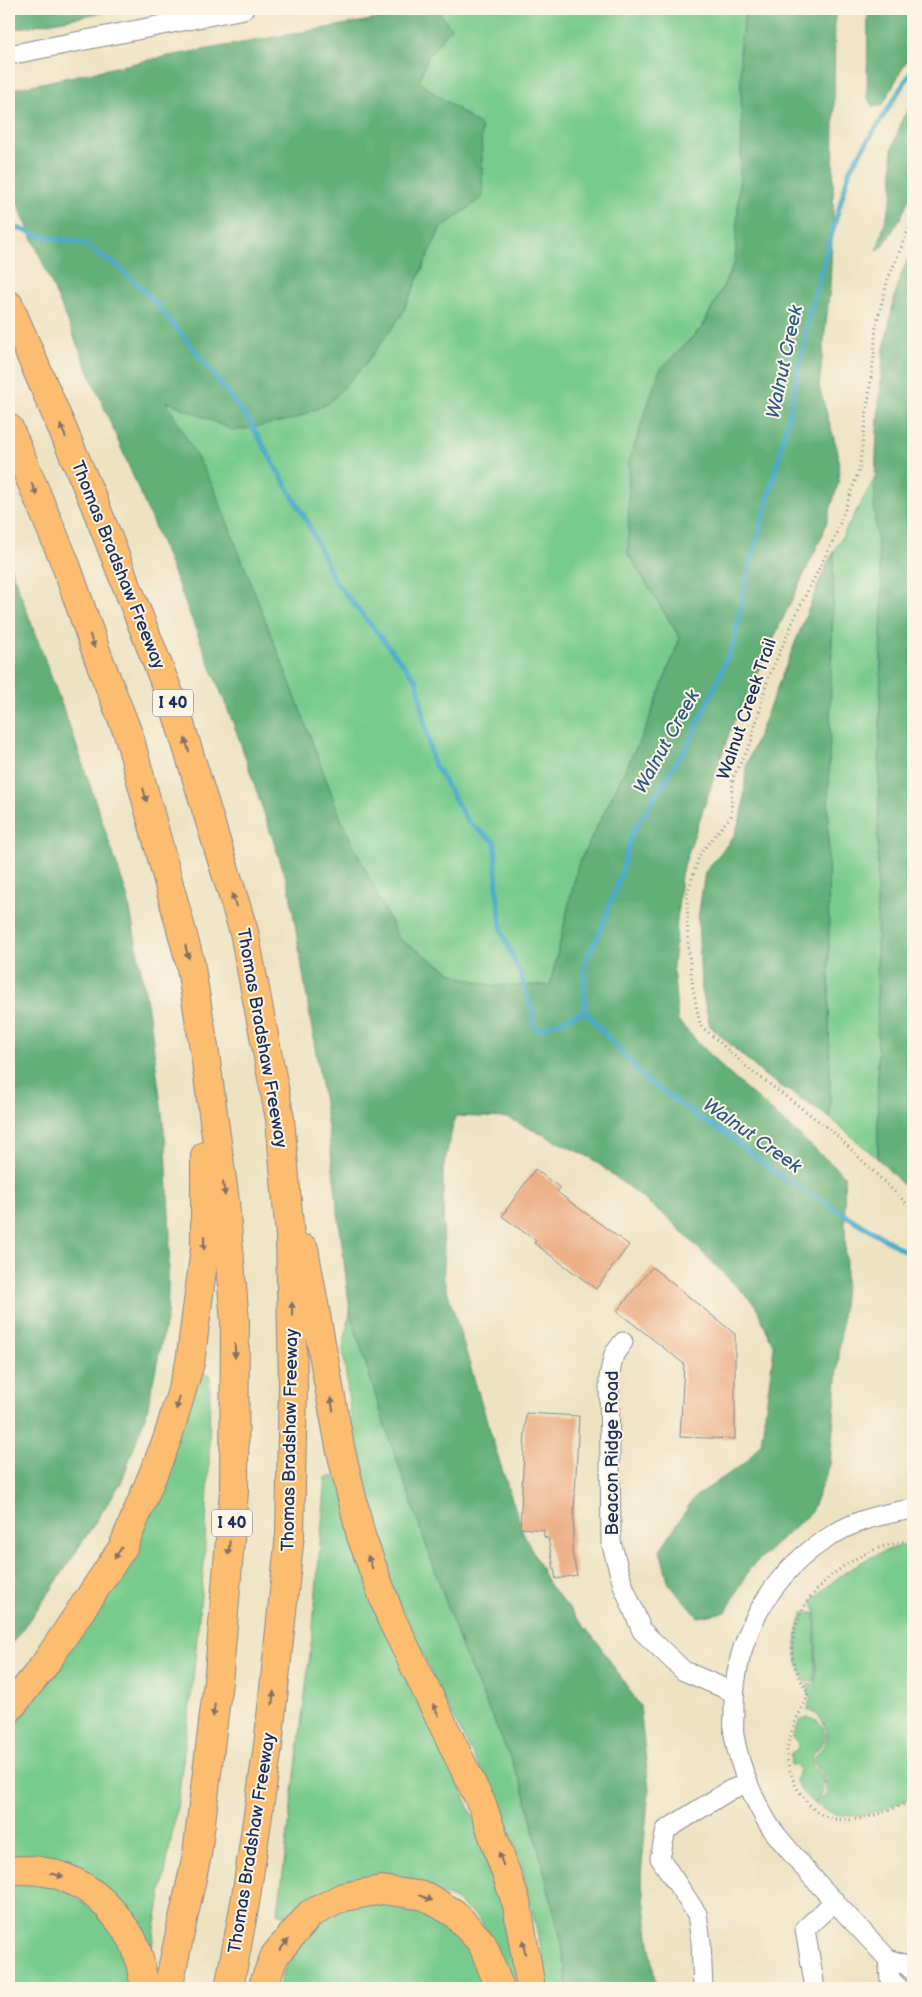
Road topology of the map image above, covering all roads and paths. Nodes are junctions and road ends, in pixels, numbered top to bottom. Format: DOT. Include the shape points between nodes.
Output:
graph roads {
  1 [pos="244,9"];
  2 [pos="9,55"];
  3 [pos="913,220"];
  4 [pos="9,305"];
  5 [pos="9,428"];
  6 [pos="205,1054"];
  7 [pos="280,1119"];
  8 [pos="913,1208"];
  9 [pos="623,1342"];
  10 [pos="913,1509"];
  11 [pos="913,1539"];
  12 [pos="734,1692"];
  13 [pos="9,1710"];
  14 [pos="748,1783"];
  15 [pos="913,1800"];
  16 [pos="9,1871"];
  17 [pos="835,1901"];
  18 [pos="888,1959"];
  19 [pos="913,1972"];
  20 [pos="145,1988"];
  21 [pos="168,1988"];
  22 [pos="229,1988"];
  23 [pos="262,1988"];
  24 [pos="500,1988"];
  25 [pos="531,1988"];
  26 [pos="703,1988"];
  27 [pos="815,1988"];
  28 [pos="899,1988"];
  1 -- 2 [label="street"];
  3 -- 8 [label="path, Walnut Creek Trail" via="888,279 876,325 859,470 835,537 800,606 768,681 751,743 733,777 731,816 700,854 686,894 688,945 700,1025 749,1069 832,1131"];
  7 -- 4 [label="highway, Thomas Bradshaw Freeway / I 40, one-way" via="244,932 176,711 93,500"];
  5 -- 6 [label="highway, I 40, one-way" via="66,565 129,736 190,962"];
  6 -- 13 [label="highway, one-way" via="205,1248 190,1363 167,1440 123,1547 43,1667"];
  6 -- 21 [label="highway, I 40, one-way" via="226,1202 235,1322 234,1491 197,1855"];
  22 -- 7 [label="highway, Thomas Bradshaw Freeway / I 40, one-way" via="268,1746 290,1534 291,1267"];
  25 -- 7 [label="highway, one-way" via="517,1905 483,1807 391,1618 361,1536 340,1447"];
  9 -- 12 [label="street, Beacon Ridge Road" via="614,1354 609,1377 611,1542 623,1585 642,1631 684,1671"];
  10 -- 12 [label="street" via="867,1519 835,1533 801,1557 774,1586 753,1621 740,1655"];
  11 -- 15 [label="path" via="877,1549 848,1564 818,1588 804,1606 794,1627 792,1654 808,1694 787,1746 788,1766 797,1789 812,1808 832,1819 856,1820 876,1816"];
  12 -- 14 [label="street" via="734,1735"];
  14 -- 17 [label="street" via="766,1822 801,1866"];
  14 -- 26 [label="street" via="730,1790 666,1830 660,1858 697,1914"];
  16 -- 20 [label="highway, one-way" via="42,1871 67,1877 112,1908 134,1943"];
  17 -- 18 [label="street"];
  17 -- 27 [label="street" via="805,1929"];
  18 -- 19 [label="street" via="906,1964"];
  18 -- 28 [label="street" via="890,1979"];
  23 -- 24 [label="highway, one-way" via="275,1955 310,1914 343,1897 382,1890 425,1896 454,1913 482,1943"];
}
